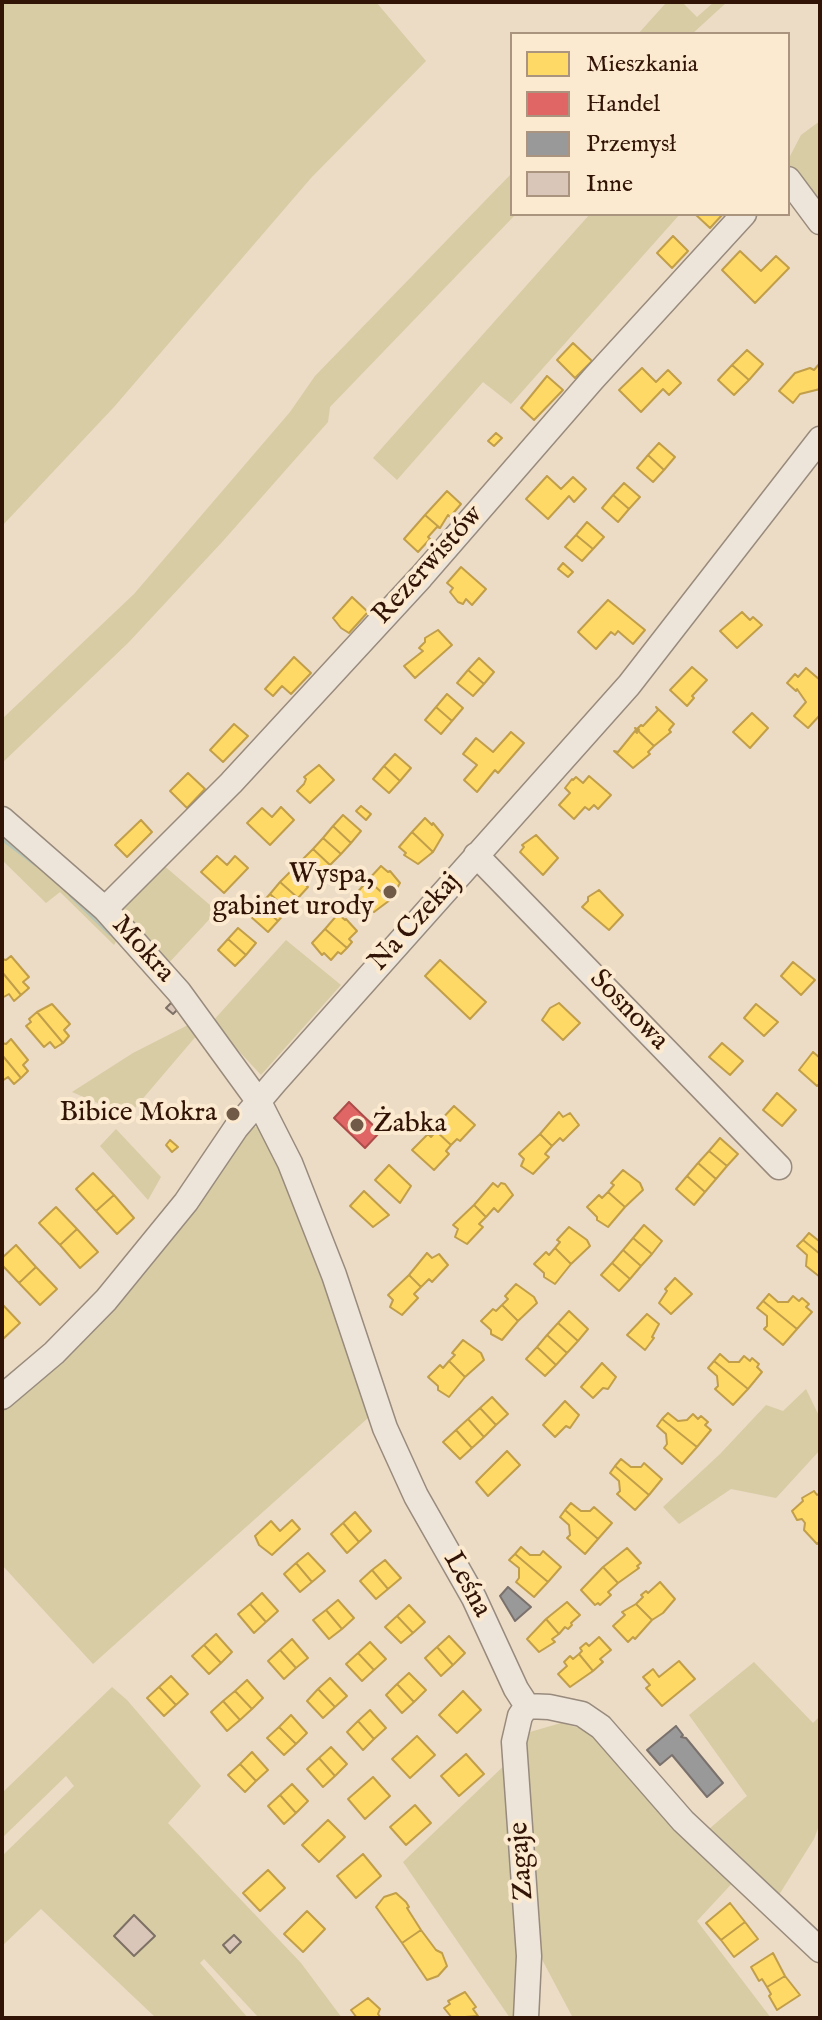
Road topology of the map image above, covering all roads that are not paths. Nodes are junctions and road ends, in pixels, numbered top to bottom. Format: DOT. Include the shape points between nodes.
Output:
graph roads {
  1 [pos="790,182"];
  2 [pos="742,216"];
  3 [pos="820,222"];
  4 [pos="820,439"];
  5 [pos="2,819"];
  6 [pos="476,855"];
  7 [pos="105,909"];
  8 [pos="259,1102"];
  9 [pos="779,1167"];
  10 [pos="2,1397"];
  11 [pos="527,1706"];
  12 [pos="820,1950"];
  13 [pos="526,2018"];
  1 -- 3 [label="street"];
  2 -- 7 [label="street, Rezerwistów" via="421,577 231,783"];
  4 -- 6 [label="street, Na Czekaj" via="629,685"];
  5 -- 7 [label="street, Mokra"];
  6 -- 8 [label="street, Na Czekaj"];
  6 -- 9 [label="street, Sosnowa"];
  7 -- 8 [label="street, Mokra" via="179,992"];
  8 -- 10 [label="street, Na Czekaj" via="106,1300"];
  8 -- 11 [label="street, Leśna" via="290,1163 334,1275 385,1428"];
  11 -- 12 [label="street" via="582,1714 601,1727 683,1821"];
  11 -- 13 [label="street, Zagaje" via="514,1742 529,1956"];
}
